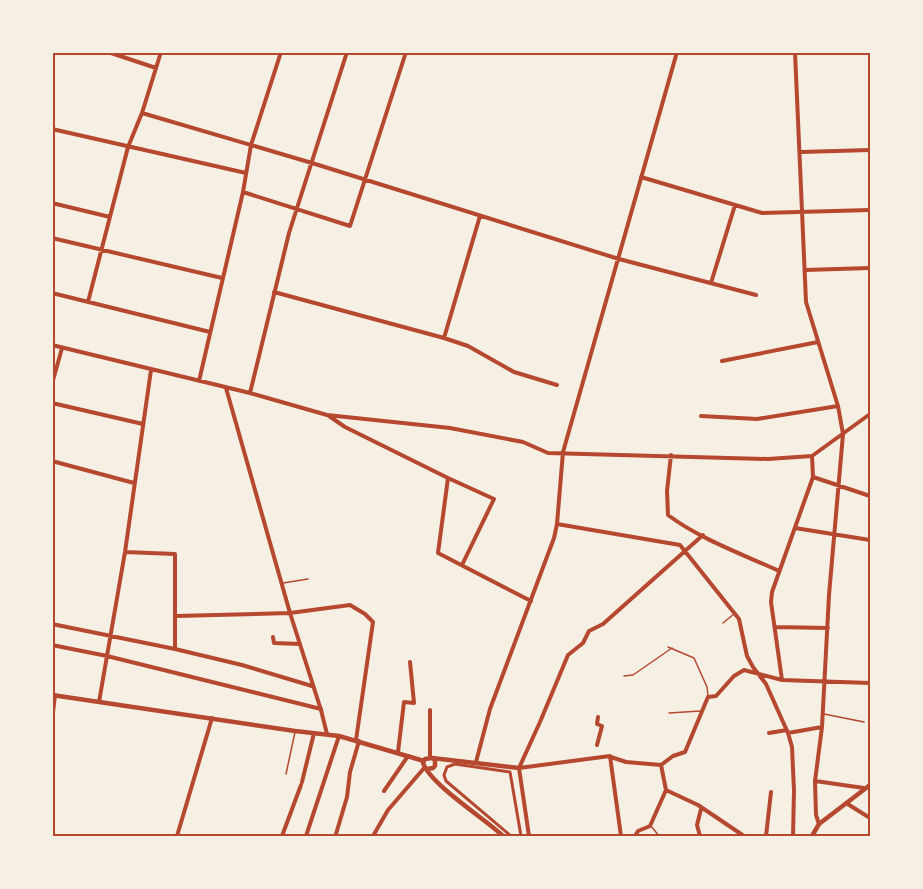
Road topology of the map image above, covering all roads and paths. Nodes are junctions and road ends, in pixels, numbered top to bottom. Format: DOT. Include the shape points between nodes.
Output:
graph roads {
  1 [pos="108,52"];
  2 [pos="161,52"];
  3 [pos="281,52"];
  4 [pos="347,52"];
  5 [pos="406,52"];
  6 [pos="677,52"];
  7 [pos="795,52"];
  8 [pos="156,68"];
  9 [pos="142,113"];
  10 [pos="52,129"];
  11 [pos="251,145"];
  12 [pos="128,147"];
  13 [pos="870,150"];
  14 [pos="801,153"];
  15 [pos="312,163"];
  16 [pos="246,173"];
  17 [pos="641,177"];
  18 [pos="364,179"];
  19 [pos="243,192"];
  20 [pos="52,203"];
  21 [pos="735,205"];
  22 [pos="296,209"];
  23 [pos="870,210"];
  24 [pos="803,211"];
  25 [pos="480,216"];
  26 [pos="110,217"];
  27 [pos="52,238"];
  28 [pos="102,249"];
  29 [pos="619,259"];
  30 [pos="870,268"];
  31 [pos="805,270"];
  32 [pos="222,278"];
  33 [pos="711,283"];
  34 [pos="274,292"];
  35 [pos="52,293"];
  36 [pos="756,295"];
  37 [pos="88,302"];
  38 [pos="210,332"];
  39 [pos="444,338"];
  40 [pos="818,342"];
  41 [pos="52,345"];
  42 [pos="62,348"];
  43 [pos="722,361"];
  44 [pos="151,370"];
  45 [pos="199,381"];
  46 [pos="52,384"];
  47 [pos="557,385"];
  48 [pos="226,388"];
  49 [pos="250,393"];
  50 [pos="52,403"];
  51 [pos="838,405"];
  52 [pos="870,414"];
  53 [pos="327,415"];
  54 [pos="701,416"];
  55 [pos="143,424"];
  56 [pos="843,434"];
  57 [pos="563,452"];
  58 [pos="671,455"];
  59 [pos="812,456"];
  60 [pos="52,461"];
  61 [pos="813,477"];
  62 [pos="448,478"];
  63 [pos="134,483"];
  64 [pos="839,484"];
  65 [pos="870,496"];
  66 [pos="557,524"];
  67 [pos="795,528"];
  68 [pos="703,535"];
  69 [pos="834,535"];
  70 [pos="870,540"];
  71 [pos="686,551"];
  72 [pos="125,552"];
  73 [pos="462,565"];
  74 [pos="780,571"];
  75 [pos="308,579"];
  76 [pos="282,583"];
  77 [pos="531,601"];
  78 [pos="291,614"];
  79 [pos="734,614"];
  80 [pos="176,616"];
  81 [pos="723,622"];
  82 [pos="52,624"];
  83 [pos="775,627"];
  84 [pos="828,628"];
  85 [pos="111,637"];
  86 [pos="273,637"];
  87 [pos="300,644"];
  88 [pos="52,645"];
  89 [pos="668,647"];
  90 [pos="672,648"];
  91 [pos="175,649"];
  92 [pos="107,656"];
  93 [pos="410,662"];
  94 [pos="758,672"];
  95 [pos="624,676"];
  96 [pos="782,680"];
  97 [pos="825,681"];
  98 [pos="870,683"];
  99 [pos="312,686"];
  100 [pos="54,695"];
  101 [pos="708,697"];
  102 [pos="99,702"];
  103 [pos="321,710"];
  104 [pos="430,710"];
  105 [pos="701,711"];
  106 [pos="669,713"];
  107 [pos="823,714"];
  108 [pos="598,717"];
  109 [pos="212,718"];
  110 [pos="52,721"];
  111 [pos="864,722"];
  112 [pos="822,727"];
  113 [pos="295,731"];
  114 [pos="770,732"];
  115 [pos="787,732"];
  116 [pos="314,733"];
  117 [pos="327,734"];
  118 [pos="339,736"];
  119 [pos="357,741"];
  120 [pos="597,745"];
  121 [pos="398,752"];
  122 [pos="409,755"];
  123 [pos="610,756"];
  124 [pos="431,757"];
  125 [pos="424,760"];
  126 [pos="476,762"];
  127 [pos="661,765"];
  128 [pos="426,768"];
  129 [pos="519,768"];
  130 [pos="286,774"];
  131 [pos="815,781"];
  132 [pos="870,785"];
  133 [pos="864,788"];
  134 [pos="666,790"];
  135 [pos="384,791"];
  136 [pos="771,792"];
  137 [pos="845,803"];
  138 [pos="701,809"];
  139 [pos="870,818"];
  140 [pos="819,824"];
  141 [pos="651,826"];
  142 [pos="336,834"];
  143 [pos="500,836"];
  144 [pos="177,837"];
  145 [pos="282,837"];
  146 [pos="306,837"];
  147 [pos="373,837"];
  148 [pos="511,837"];
  149 [pos="521,837"];
  150 [pos="529,837"];
  151 [pos="621,837"];
  152 [pos="635,837"];
  153 [pos="659,837"];
  154 [pos="700,837"];
  155 [pos="744,837"];
  156 [pos="766,837"];
  157 [pos="793,837"];
  158 [pos="812,837"];
  1 -- 8 [label="street"];
  2 -- 8 [label="street"];
  3 -- 11 [label="street"];
  4 -- 15 [label="street"];
  5 -- 18 [label="street"];
  6 -- 17 [label="street"];
  7 -- 14 [label="street"];
  8 -- 9 [label="street"];
  9 -- 11 [label="street"];
  9 -- 12 [label="street"];
  10 -- 12 [label="street"];
  11 -- 15 [label="street"];
  11 -- 16 [label="street"];
  12 -- 16 [label="street"];
  12 -- 26 [label="street"];
  13 -- 14 [label="street"];
  14 -- 24 [label="street"];
  15 -- 18 [label="street"];
  15 -- 22 [label="street"];
  16 -- 19 [label="street"];
  17 -- 21 [label="street"];
  17 -- 29 [label="street"];
  18 -- 22 [label="street" via="350,226"];
  18 -- 25 [label="street"];
  19 -- 22 [label="street"];
  19 -- 32 [label="street"];
  20 -- 26 [label="street"];
  21 -- 24 [label="street" via="762,213"];
  21 -- 33 [label="street"];
  22 -- 34 [label="street"];
  23 -- 24 [label="street"];
  24 -- 31 [label="street"];
  25 -- 29 [label="street"];
  25 -- 39 [label="street"];
  26 -- 28 [label="street"];
  27 -- 28 [label="street"];
  28 -- 32 [label="street"];
  28 -- 37 [label="street"];
  29 -- 33 [label="street"];
  29 -- 57 [label="street"];
  30 -- 31 [label="street"];
  31 -- 40 [label="street" via="806,302"];
  32 -- 38 [label="street"];
  33 -- 36 [label="street"];
  34 -- 39 [label="street"];
  34 -- 49 [label="street"];
  35 -- 37 [label="street"];
  37 -- 38 [label="street"];
  38 -- 45 [label="street"];
  39 -- 47 [label="street" via="468,346 514,372"];
  40 -- 43 [label="street"];
  40 -- 51 [label="street"];
  41 -- 42 [label="street"];
  42 -- 44 [label="street"];
  42 -- 46 [label="street"];
  44 -- 45 [label="street"];
  44 -- 55 [label="street"];
  45 -- 48 [label="street"];
  48 -- 49 [label="street"];
  48 -- 76 [label="street"];
  49 -- 53 [label="street"];
  50 -- 55 [label="street"];
  51 -- 54 [label="street" via="757,419"];
  51 -- 56 [label="street"];
  52 -- 56 [label="street"];
  53 -- 57 [label="street" via="450,428 523,442 548,453"];
  53 -- 62 [label="street"];
  55 -- 63 [label="street"];
  56 -- 59 [label="street"];
  56 -- 64 [label="street"];
  57 -- 58 [label="street"];
  57 -- 66 [label="street"];
  58 -- 59 [label="street" via="768,459"];
  58 -- 68 [label="street" via="668,515"];
  59 -- 61 [label="street"];
  60 -- 63 [label="street"];
  61 -- 64 [label="street"];
  61 -- 67 [label="street"];
  62 -- 73 [label="street" via="438,553"];
  62 -- 73 [label="street" via="494,499"];
  63 -- 72 [label="street"];
  64 -- 65 [label="street"];
  64 -- 69 [label="street"];
  66 -- 71 [label="street" via="680,545"];
  66 -- 77 [label="street"];
  67 -- 69 [label="street"];
  67 -- 74 [label="street"];
  68 -- 71 [label="street"];
  68 -- 74 [label="street"];
  69 -- 70 [label="street"];
  69 -- 84 [label="street"];
  71 -- 79 [label="street"];
  71 -- 129 [label="street" via="603,624 588,631 583,643 568,655"];
  72 -- 80 [label="street" via="175,554"];
  72 -- 85 [label="street"];
  73 -- 77 [label="street"];
  74 -- 83 [label="street" via="771,602"];
  75 -- 76 [label="lane"];
  76 -- 78 [label="street"];
  77 -- 126 [label="street" via="490,709"];
  78 -- 80 [label="street"];
  78 -- 87 [label="street"];
  78 -- 119 [label="street" via="350,605 373,622"];
  79 -- 81 [label="lane"];
  79 -- 94 [label="street" via="739,619 747,656"];
  80 -- 91 [label="street"];
  82 -- 85 [label="street"];
  83 -- 84 [label="street"];
  83 -- 96 [label="street"];
  84 -- 97 [label="street"];
  85 -- 91 [label="street"];
  85 -- 92 [label="street"];
  86 -- 87 [label="street" via="274,643"];
  87 -- 99 [label="street"];
  88 -- 92 [label="street"];
  89 -- 90 [label="lane"];
  90 -- 95 [label="lane" via="633,675"];
  90 -- 101 [label="lane" via="694,658"];
  91 -- 99 [label="street"];
  92 -- 102 [label="street"];
  92 -- 103 [label="street"];
  93 -- 121 [label="street" via="414,703 404,702"];
  94 -- 96 [label="street"];
  94 -- 101 [label="street" via="744,670 716,696"];
  94 -- 115 [label="street"];
  96 -- 97 [label="street"];
  97 -- 98 [label="street"];
  97 -- 107 [label="street"];
  99 -- 103 [label="street"];
  100 -- 102 [label="street"];
  100 -- 110 [label="street"];
  101 -- 105 [label="street"];
  102 -- 109 [label="street"];
  103 -- 117 [label="street"];
  104 -- 124 [label="street"];
  105 -- 106 [label="lane"];
  105 -- 127 [label="street" via="685,752"];
  107 -- 111 [label="lane"];
  107 -- 112 [label="street"];
  108 -- 120 [label="street" via="597,724 602,726"];
  109 -- 113 [label="street"];
  109 -- 144 [label="street"];
  112 -- 115 [label="street"];
  112 -- 131 [label="street"];
  113 -- 116 [label="street"];
  113 -- 130 [label="lane"];
  114 -- 115 [label="street"];
  115 -- 157 [label="street" via="792,747"];
  116 -- 117 [label="street"];
  116 -- 145 [label="street"];
  117 -- 118 [label="street"];
  118 -- 119 [label="street"];
  118 -- 146 [label="street"];
  119 -- 121 [label="street"];
  119 -- 142 [label="street" via="348,797"];
  121 -- 122 [label="street"];
  122 -- 125 [label="street"];
  122 -- 135 [label="street"];
  123 -- 127 [label="street" via="626,762"];
  123 -- 129 [label="street"];
  123 -- 151 [label="street"];
  124 -- 125 [label="street"];
  124 -- 126 [label="street"];
  124 -- 128 [label="street" via="435,766"];
  125 -- 128 [label="street"];
  126 -- 129 [label="street"];
  127 -- 134 [label="street"];
  128 -- 143 [label="street"];
  128 -- 147 [label="street" via="388,810"];
  129 -- 150 [label="street"];
  131 -- 133 [label="street"];
  131 -- 140 [label="street"];
  132 -- 133 [label="street"];
  133 -- 137 [label="street"];
  134 -- 138 [label="street"];
  134 -- 141 [label="street"];
  136 -- 156 [label="street"];
  137 -- 139 [label="street"];
  137 -- 140 [label="street"];
  138 -- 154 [label="street" via="697,825"];
  138 -- 155 [label="street"];
  140 -- 158 [label="street"];
  141 -- 152 [label="street" via="638,831"];
  141 -- 153 [label="lane"];
  148 -- 149 [label="street" via="446,781 447,767 455,764 510,772"];
}
